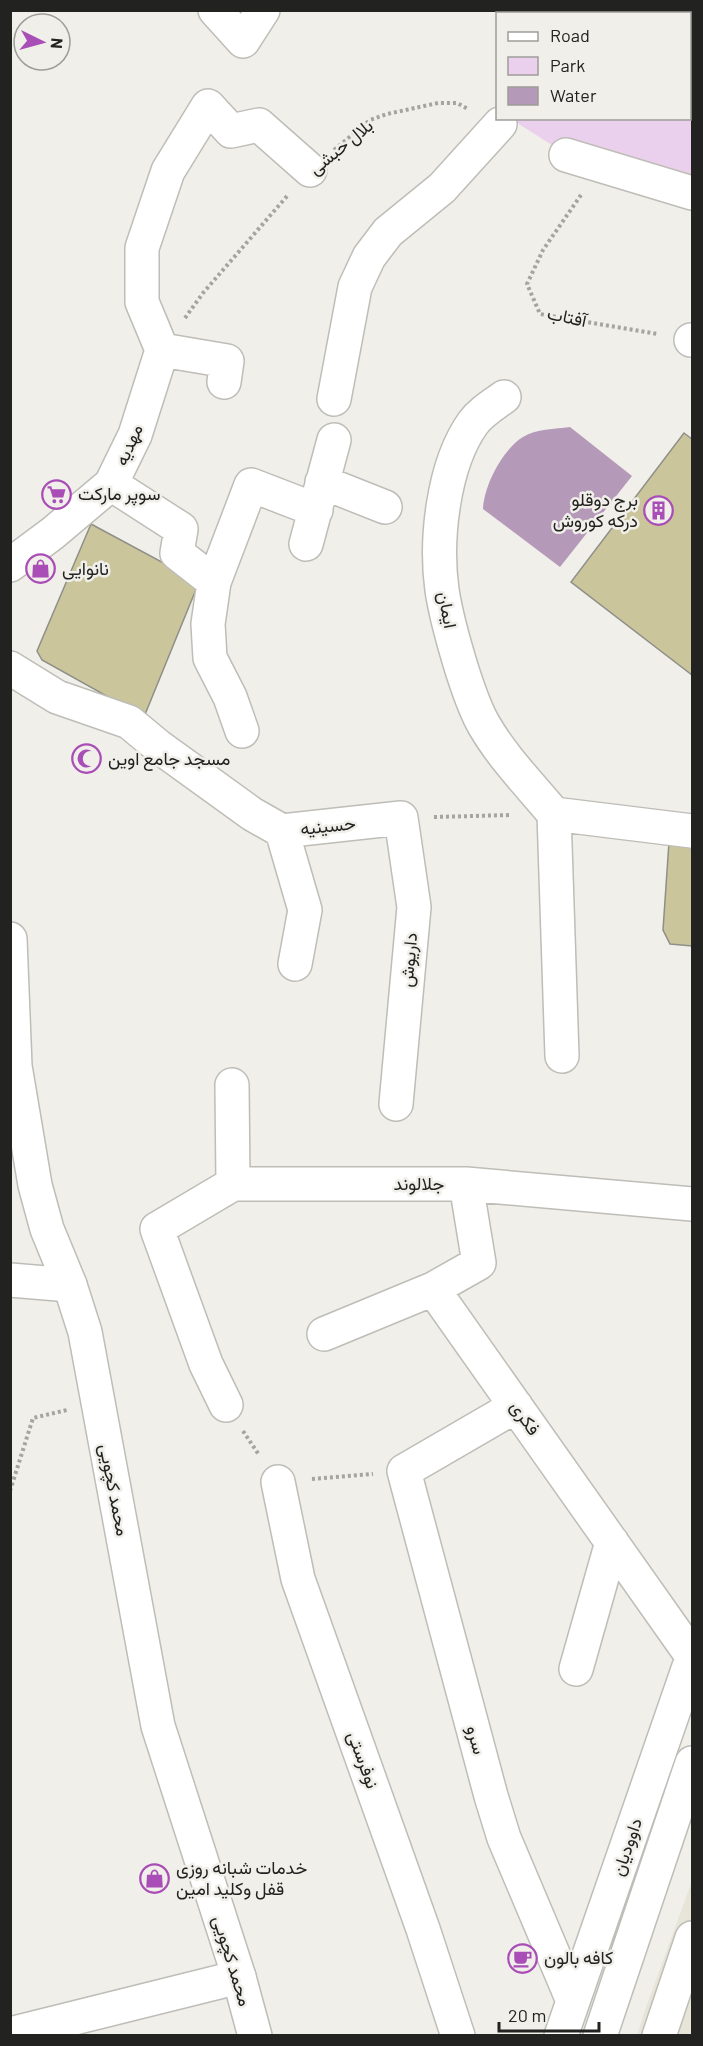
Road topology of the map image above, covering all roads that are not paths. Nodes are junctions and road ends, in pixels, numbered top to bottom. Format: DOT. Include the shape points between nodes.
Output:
graph roads {
  1 [pos="215,10"];
  2 [pos="263,10"];
  3 [pos="500,124"];
  4 [pos="566,154"];
  5 [pos="310,170"];
  6 [pos="693,193"];
  7 [pos="162,350"];
  8 [pos="225,382"];
  9 [pos="504,397"];
  10 [pos="334,399"];
  11 [pos="334,440"];
  12 [pos="111,484"];
  13 [pos="319,496"];
  14 [pos="385,507"];
  15 [pos="306,544"];
  16 [pos="10,566"];
  17 [pos="214,582"];
  18 [pos="10,668"];
  19 [pos="242,731"];
  20 [pos="554,814"];
  21 [pos="401,818"];
  22 [pos="282,831"];
  23 [pos="693,831"];
  24 [pos="10,939"];
  25 [pos="295,964"];
  26 [pos="562,1056"];
  27 [pos="231,1085"];
  28 [pos="396,1104"];
  29 [pos="466,1184"];
  30 [pos="233,1185"];
  31 [pos="693,1204"];
  32 [pos="10,1280"];
  33 [pos="70,1286"];
  34 [pos="433,1289"];
  35 [pos="324,1334"];
  36 [pos="226,1405"];
  37 [pos="516,1406"];
  38 [pos="278,1482"];
  39 [pos="612,1542"];
  40 [pos="693,1657"];
  41 [pos="576,1669"];
  42 [pos="693,1763"];
  43 [pos="693,1938"];
  44 [pos="239,1977"];
  45 [pos="573,2001"];
  46 [pos="10,2034"];
  47 [pos="255,2036"];
  48 [pos="458,2036"];
  49 [pos="561,2036"];
  50 [pos="600,2036"];
  51 [pos="659,2036"];
  1 -- 2 [label="street" via="243,41"];
  3 -- 10 [label="street" via="442,188 388,232 369,257 355,287"];
  4 -- 6 [label="street"];
  5 -- 7 [label="street" via="259,124 231,131 208,106 168,171 142,248 142,302"];
  7 -- 8 [label="street" via="227,361"];
  7 -- 12 [label="street, مهدیه" via="135,435"];
  9 -- 20 [label="street, ایمان" via="474,421 454,458 441,526 442,590 453,641 483,723 503,754"];
  11 -- 13 [label="street"];
  12 -- 16 [label="street, مهدیه"];
  12 -- 17 [label="street" via="180,529 177,553"];
  13 -- 14 [label="street"];
  13 -- 15 [label="street"];
  13 -- 17 [label="street" via="251,485"];
  17 -- 19 [label="street" via="208,624 210,658"];
  18 -- 22 [label="street, حسینیه" via="57,697 129,722 252,814"];
  20 -- 23 [label="street"];
  20 -- 26 [label="street"];
  21 -- 22 [label="street, حسینیه"];
  21 -- 28 [label="street, داریوش" via="414,907"];
  22 -- 25 [label="street" via="305,910"];
  24 -- 33 [label="street, محمد کچویی" via="15,1066 35,1185 47,1230"];
  27 -- 30 [label="street"];
  29 -- 30 [label="street, جلالوند"];
  29 -- 31 [label="street, جلالوند"];
  29 -- 34 [label="street" via="479,1263"];
  30 -- 36 [label="street, جلالوند" via="157,1229 206,1364"];
  32 -- 33 [label="street"];
  33 -- 44 [label="street, محمد کچویی" via="85,1332 158,1726"];
  34 -- 35 [label="street"];
  34 -- 37 [label="street, فکری"];
  37 -- 39 [label="street, فکری"];
  37 -- 45 [label="street, سرو" via="404,1471 490,1796"];
  38 -- 48 [label="street, نوفرستی" via="298,1579"];
  39 -- 40 [label="street, فکری"];
  39 -- 41 [label="street"];
  40 -- 45 [label="street, داوودیان"];
  42 -- 50 [label="street, داوودیان"];
  43 -- 51 [label="street"];
  44 -- 46 [label="street"];
  44 -- 47 [label="street, محمد کچویی"];
  45 -- 49 [label="street, داوودیان"];
}
